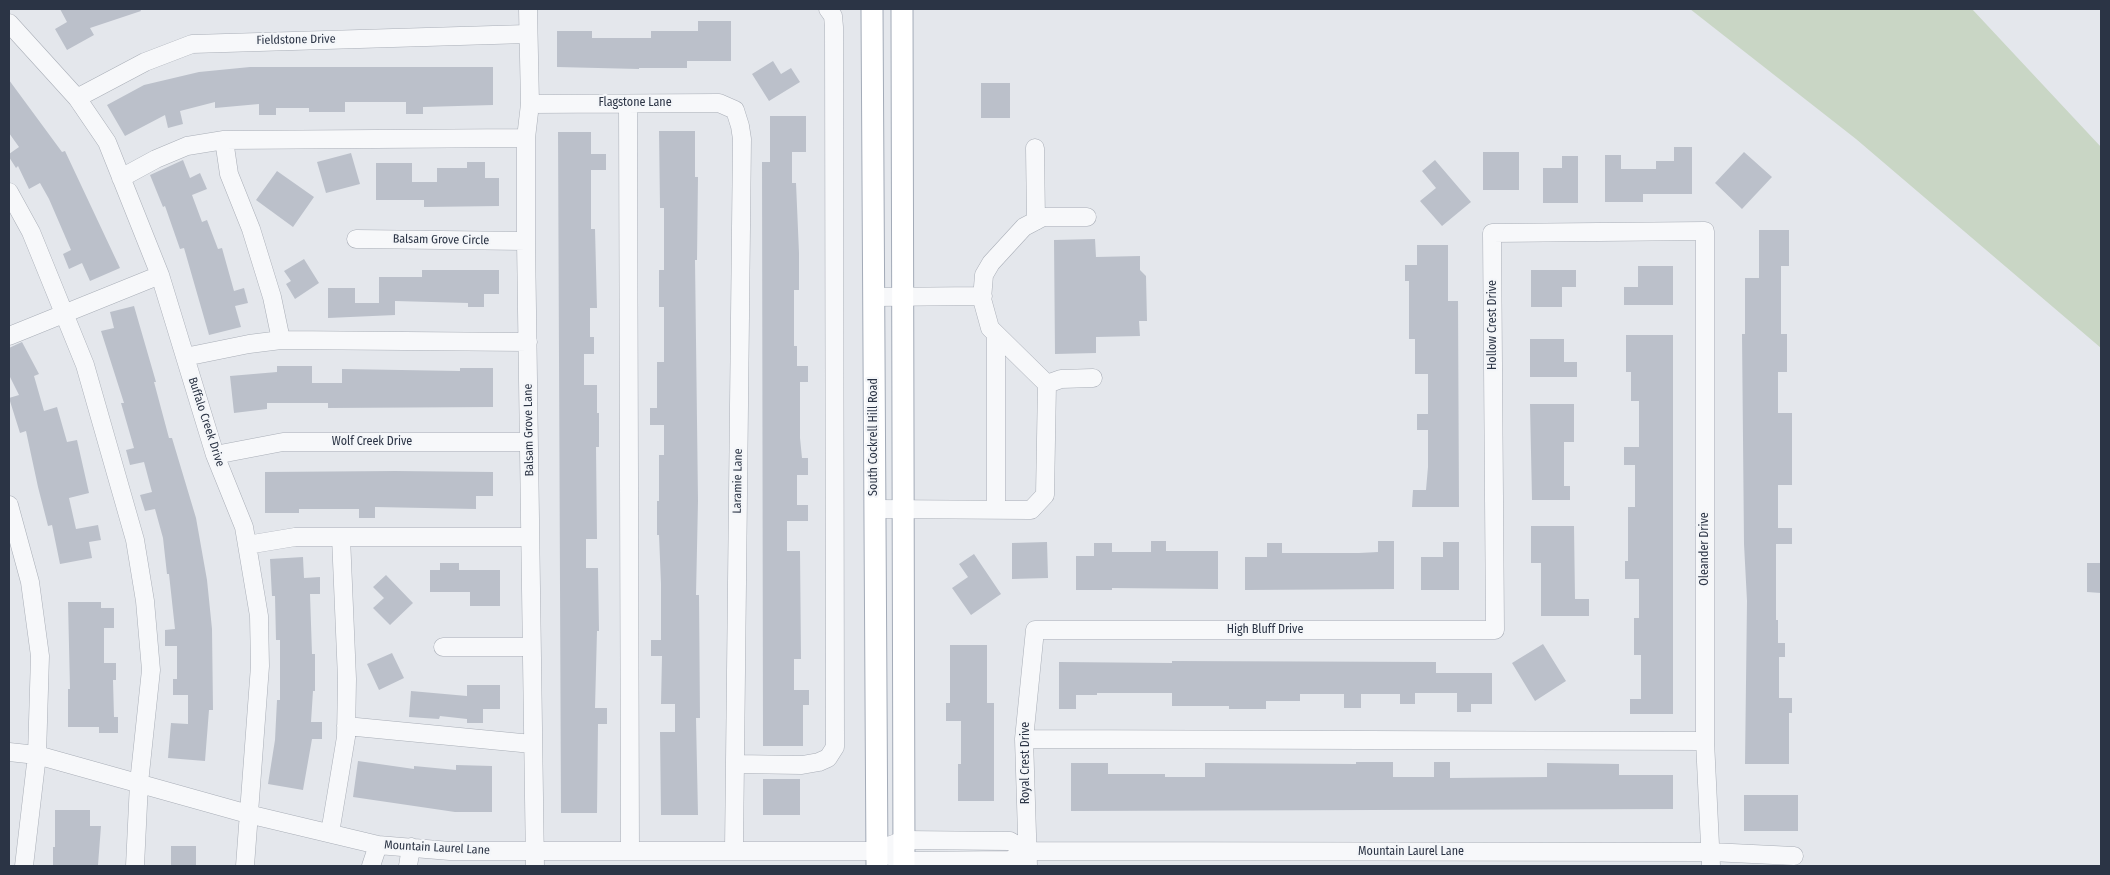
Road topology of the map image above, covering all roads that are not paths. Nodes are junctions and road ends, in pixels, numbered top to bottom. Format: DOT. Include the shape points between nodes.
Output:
graph roads {
  1 [pos="13,9"];
  2 [pos="528,9"];
  3 [pos="828,9"];
  4 [pos="872,9"];
  5 [pos="902,9"];
  6 [pos="9,11"];
  7 [pos="9,23"];
  8 [pos="527,34"];
  9 [pos="77,98"];
  10 [pos="530,104"];
  11 [pos="628,104"];
  12 [pos="736,113"];
  13 [pos="526,138"];
  14 [pos="224,140"];
  15 [pos="1035,148"];
  16 [pos="121,178"];
  17 [pos="9,192"];
  18 [pos="1087,218"];
  19 [pos="1036,221"];
  20 [pos="1705,232"];
  21 [pos="356,239"];
  22 [pos="526,241"];
  23 [pos="160,275"];
  24 [pos="983,296"];
  25 [pos="874,297"];
  26 [pos="903,297"];
  27 [pos="63,315"];
  28 [pos="9,336"];
  29 [pos="996,336"];
  30 [pos="281,340"];
  31 [pos="528,342"];
  32 [pos="185,357"];
  33 [pos="1093,378"];
  34 [pos="1047,384"];
  35 [pos="529,442"];
  36 [pos="215,454"];
  37 [pos="9,505"];
  38 [pos="875,509"];
  39 [pos="904,509"];
  40 [pos="996,510"];
  41 [pos="341,537"];
  42 [pos="530,537"];
  43 [pos="247,545"];
  44 [pos="1035,630"];
  45 [pos="1495,630"];
  46 [pos="443,647"];
  47 [pos="531,647"];
  48 [pos="346,726"];
  49 [pos="1024,739"];
  50 [pos="1705,742"];
  51 [pos="532,744"];
  52 [pos="9,752"];
  53 [pos="37,755"];
  54 [pos="735,764"];
  55 [pos="139,783"];
  56 [pos="248,814"];
  57 [pos="330,834"];
  58 [pos="378,845"];
  59 [pos="411,847"];
  60 [pos="630,850"];
  61 [pos="734,850"];
  62 [pos="904,856"];
  63 [pos="1794,856"];
  64 [pos="534,858"];
  65 [pos="877,858"];
  66 [pos="1028,858"];
  67 [pos="1711,859"];
  68 [pos="24,866"];
  69 [pos="135,866"];
  70 [pos="245,866"];
  71 [pos="370,866"];
  72 [pos="408,866"];
  1 -- 6 [label="street"];
  2 -- 8 [label="street, Balsam Grove Lane"];
  3 -- 54 [label="street" via="833,16 834,27 835,747 828,758 802,765"];
  4 -- 25 [label="main road, South Cockrell Hill Road"];
  5 -- 26 [label="main road"];
  7 -- 9 [label="street, Buffalo Creek Drive"];
  8 -- 9 [label="street, Fieldstone Drive" via="192,44 145,62"];
  8 -- 10 [label="street, Balsam Grove Lane"];
  9 -- 16 [label="street, Buffalo Creek Drive" via="107,142"];
  10 -- 11 [label="street, Flagstone Lane"];
  10 -- 13 [label="street, Balsam Grove Lane"];
  11 -- 12 [label="street, Flagstone Lane" via="719,103"];
  11 -- 60 [label="street"];
  12 -- 54 [label="street, Laramie Lane" via="742,139"];
  13 -- 14 [label="street"];
  13 -- 22 [label="street, Balsam Grove Lane"];
  14 -- 16 [label="street" via="187,146"];
  14 -- 30 [label="street" via="229,174 251,229 272,297"];
  15 -- 19 [label="street"];
  16 -- 23 [label="street, Buffalo Creek Drive"];
  17 -- 27 [label="street" via="31,232"];
  18 -- 19 [label="street" via="1043,218"];
  19 -- 24 [label="street" via="1024,227 991,263 984,275"];
  20 -- 45 [label="street, Hollow Crest Drive" via="1492,233"];
  20 -- 50 [label="street, Oleander Drive"];
  21 -- 22 [label="street, Balsam Grove Circle"];
  22 -- 31 [label="street, Balsam Grove Lane"];
  23 -- 27 [label="street"];
  23 -- 32 [label="street, Buffalo Creek Drive"];
  24 -- 26 [label="street"];
  24 -- 29 [label="street" via="990,328"];
  25 -- 26 [label="street"];
  25 -- 38 [label="main road, South Cockrell Hill Road"];
  26 -- 39 [label="main road"];
  27 -- 28 [label="street"];
  27 -- 55 [label="street" via="84,365 135,540 145,601 151,670"];
  29 -- 34 [label="street"];
  29 -- 40 [label="street"];
  30 -- 31 [label="street"];
  30 -- 32 [label="street"];
  31 -- 35 [label="street, Balsam Grove Lane"];
  32 -- 36 [label="street, Buffalo Creek Drive"];
  33 -- 34 [label="street" via="1060,379"];
  34 -- 40 [label="street" via="1045,495 1030,510"];
  35 -- 36 [label="street, Wolf Creek Drive" via="283,442"];
  35 -- 42 [label="street, Balsam Grove Lane"];
  36 -- 43 [label="street, Buffalo Creek Drive" via="244,527"];
  37 -- 53 [label="street" via="30,582 40,656"];
  38 -- 39 [label="street"];
  38 -- 65 [label="main road, South Cockrell Hill Road"];
  39 -- 40 [label="street"];
  39 -- 62 [label="main road"];
  41 -- 42 [label="street"];
  41 -- 43 [label="street" via="295,537"];
  41 -- 48 [label="street"];
  42 -- 47 [label="street, Balsam Grove Lane"];
  43 -- 56 [label="street, Buffalo Creek Drive" via="259,616 260,666"];
  44 -- 45 [label="street, High Bluff Drive"];
  44 -- 49 [label="street, Royal Crest Drive"];
  46 -- 47 [label="street"];
  47 -- 51 [label="street, Balsam Grove Lane"];
  48 -- 51 [label="street"];
  48 -- 57 [label="street"];
  49 -- 50 [label="street"];
  49 -- 66 [label="street, Royal Crest Drive"];
  50 -- 67 [label="street, Oleander Drive"];
  51 -- 64 [label="street, Balsam Grove Lane"];
  52 -- 53 [label="street, Mountain Laurel Lane"];
  53 -- 55 [label="street, Mountain Laurel Lane"];
  53 -- 68 [label="street"];
  54 -- 61 [label="street, Laramie Lane"];
  55 -- 56 [label="street, Mountain Laurel Lane"];
  55 -- 69 [label="street"];
  56 -- 57 [label="street, Mountain Laurel Lane"];
  56 -- 70 [label="street, Buffalo Creek Drive"];
  57 -- 58 [label="street, Mountain Laurel Lane"];
  58 -- 59 [label="street, Mountain Laurel Lane"];
  58 -- 71 [label="street"];
  59 -- 64 [label="street, Mountain Laurel Lane"];
  59 -- 72 [label="street"];
  60 -- 61 [label="street, Mountain Laurel Lane"];
  60 -- 64 [label="street, Mountain Laurel Lane"];
  61 -- 65 [label="street, Mountain Laurel Lane"];
  62 -- 65 [label="street, Mountain Laurel Lane"];
  62 -- 66 [label="street, Mountain Laurel Lane" via="1010,841"];
  63 -- 67 [label="street, Mountain Laurel Lane"];
  66 -- 67 [label="street, Mountain Laurel Lane"];
}
